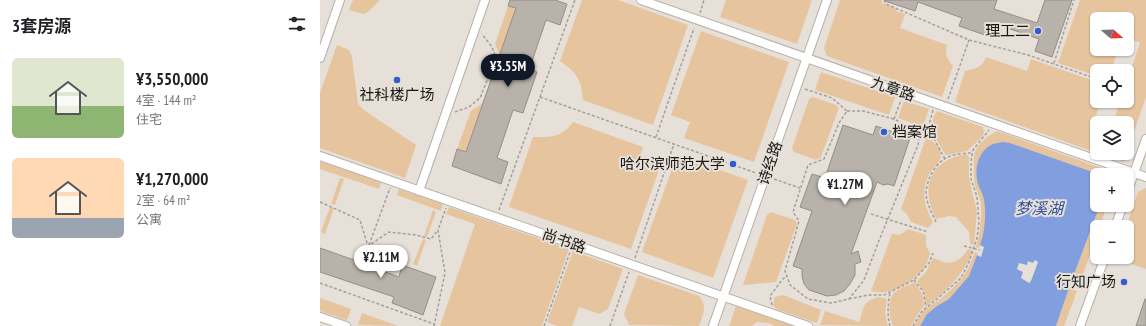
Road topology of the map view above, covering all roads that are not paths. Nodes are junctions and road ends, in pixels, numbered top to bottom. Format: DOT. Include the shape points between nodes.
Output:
graph roads {
  1 [pos="340,0"];
  2 [pos="485,0"];
  3 [pos="641,0"];
  4 [pos="826,0"];
  5 [pos="320,58"];
  6 [pos="806,58"];
  7 [pos="1146,139"];
  8 [pos="320,156"];
  9 [pos="1120,168"];
  10 [pos="1134,173"];
  11 [pos="1146,177"];
  12 [pos="419,191"];
  13 [pos="1102,264"];
  14 [pos="723,297"];
  15 [pos="320,317"];
  16 [pos="346,326"];
  17 [pos="713,326"];
  18 [pos="808,326"];
  19 [pos="1080,326"];
  1 -- 5 [label="lane"];
  2 -- 12 [label="lane"];
  3 -- 6 [label="lane, 九章路"];
  4 -- 6 [label="lane, 诗经路"];
  6 -- 9 [label="lane, 九章路"];
  6 -- 14 [label="lane, 诗经路"];
  7 -- 10 [label="lane"];
  8 -- 12 [label="lane, 尚书路"];
  10 -- 11 [label="lane, 九章路"];
  12 -- 14 [label="lane, 尚书路"];
  13 -- 19 [label="lane"];
  14 -- 17 [label="lane, 诗经路"];
  14 -- 18 [label="lane, 尚书路"];
  15 -- 16 [label="lane"];
}
